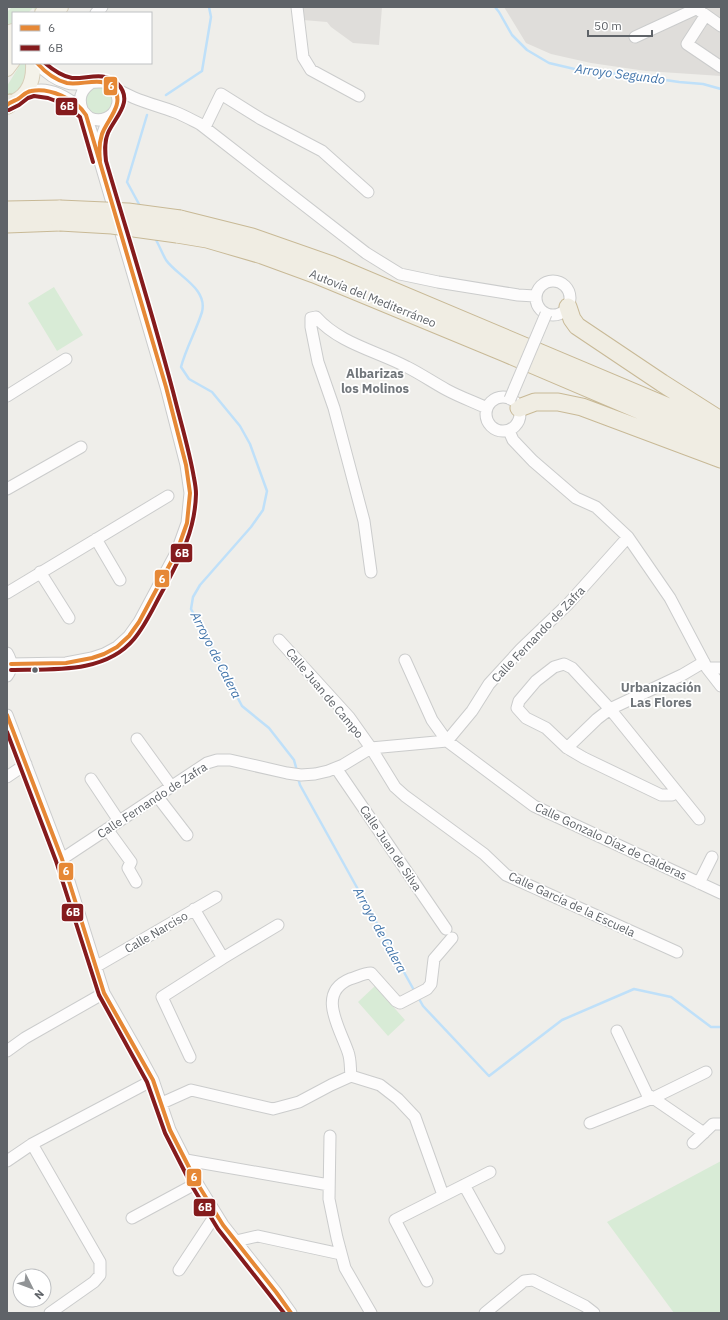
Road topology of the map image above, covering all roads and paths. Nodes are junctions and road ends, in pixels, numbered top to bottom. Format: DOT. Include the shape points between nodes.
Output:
graph roads {
  1 [pos="297,7"];
  2 [pos="700,10"];
  3 [pos="681,11"];
  4 [pos="721,26"];
  5 [pos="635,37"];
  6 [pos="33,64"];
  7 [pos="38,64"];
  8 [pos="721,67"];
  9 [pos="91,83"];
  10 [pos="110,85"];
  11 [pos="26,92"];
  12 [pos="359,96"];
  13 [pos="8,104"];
  14 [pos="146,104"];
  15 [pos="83,112"];
  16 [pos="112,114"];
  17 [pos="205,127"];
  18 [pos="100,162"];
  19 [pos="368,192"];
  20 [pos="7,210"];
  21 [pos="60,216"];
  22 [pos="7,224"];
  23 [pos="178,227"];
  24 [pos="535,296"];
  25 [pos="568,307"];
  26 [pos="546,314"];
  27 [pos="66,359"];
  28 [pos="7,396"];
  29 [pos="514,403"];
  30 [pos="487,408"];
  31 [pos="721,420"];
  32 [pos="721,429"];
  33 [pos="509,431"];
  34 [pos="721,445"];
  35 [pos="81,447"];
  36 [pos="721,459"];
  37 [pos="7,489"];
  38 [pos="168,496"];
  39 [pos="628,537"];
  40 [pos="96,539"];
  41 [pos="40,572"];
  42 [pos="371,572"];
  43 [pos="120,580"];
  44 [pos="7,593"];
  45 [pos="70,618"];
  46 [pos="279,640"];
  47 [pos="7,653"];
  48 [pos="405,660"];
  49 [pos="11,664"];
  50 [pos="706,665"];
  51 [pos="721,668"];
  52 [pos="7,676"];
  53 [pos="721,686"];
  54 [pos="610,709"];
  55 [pos="7,715"];
  56 [pos="137,740"];
  57 [pos="447,741"];
  58 [pos="371,748"];
  59 [pos="567,748"];
  60 [pos="26,764"];
  61 [pos="336,768"];
  62 [pos="7,777"];
  63 [pos="91,779"];
  64 [pos="171,786"];
  65 [pos="677,792"];
  66 [pos="157,796"];
  67 [pos="699,819"];
  68 [pos="119,821"];
  69 [pos="107,829"];
  70 [pos="186,835"];
  71 [pos="712,856"];
  72 [pos="62,859"];
  73 [pos="136,882"];
  74 [pos="699,883"];
  75 [pos="721,893"];
  76 [pos="216,897"];
  77 [pos="194,909"];
  78 [pos="278,925"];
  79 [pos="446,929"];
  80 [pos="452,938"];
  81 [pos="676,952"];
  82 [pos="223,958"];
  83 [pos="97,966"];
  84 [pos="104,993"];
  85 [pos="617,1031"];
  86 [pos="7,1051"];
  87 [pos="190,1057"];
  88 [pos="706,1072"];
  89 [pos="351,1076"];
  90 [pos="153,1080"];
  91 [pos="653,1098"];
  92 [pos="162,1104"];
  93 [pos="590,1123"];
  94 [pos="721,1124"];
  95 [pos="704,1133"];
  96 [pos="330,1136"];
  97 [pos="32,1144"];
  98 [pos="692,1144"];
  99 [pos="186,1160"];
  100 [pos="7,1161"];
  101 [pos="490,1172"];
  102 [pos="197,1183"];
  103 [pos="329,1185"];
  104 [pos="464,1185"];
  105 [pos="443,1195"];
  106 [pos="216,1214"];
  107 [pos="132,1218"];
  108 [pos="236,1240"];
  109 [pos="499,1248"];
  110 [pos="341,1254"];
  111 [pos="179,1270"];
  112 [pos="427,1281"];
  113 [pos="50,1313"];
  114 [pos="291,1313"];
  115 [pos="371,1313"];
  116 [pos="485,1313"];
  117 [pos="594,1313"];
  1 -- 12 [label="street" via="303,56 311,70"];
  2 -- 3 [label="street"];
  2 -- 4 [label="street"];
  2 -- 8 [label="street" via="687,44"];
  3 -- 5 [label="street"];
  6 -- 11 [label="main road" via="34,73"];
  7 -- 9 [label="street" via="53,77 68,84"];
  9 -- 10 [label="street" via="104,82"];
  9 -- 15 [label="street" via="80,97"];
  10 -- 14 [label="street"];
  10 -- 16 [label="street" via="117,95 118,102"];
  11 -- 13 [label="main road"];
  11 -- 15 [label="street" via="41,90 55,94 70,100"];
  14 -- 16 [label="street" via="130,105"];
  14 -- 17 [label="street" via="176,112"];
  15 -- 16 [label="street" via="96,120 102,120"];
  15 -- 18 [label="street"];
  16 -- 18 [label="street" via="101,136"];
  17 -- 19 [label="street" via="221,94 322,151"];
  17 -- 24 [label="street" via="366,253 400,274"];
  18 -- 49 [label="street" via="164,380 186,465 190,493 187,524 177,551 140,622 117,647 92,658 66,663"];
  20 -- 21 [label="highway, Autovía del Mediterráneo"];
  21 -- 22 [label="highway, Autovía del Mediterráneo"];
  21 -- 23 [label="highway, Autovía del Mediterráneo, bridge" via="128,212"];
  23 -- 32 [label="highway, Autovía del Mediterráneo" via="252,237 332,265"];
  23 -- 34 [label="highway, Autovía del Mediterráneo" via="314,274"];
  24 -- 25 [label="street" via="540,285 545,282 561,282 566,286 570,296"];
  24 -- 26 [label="street" via="538,307"];
  25 -- 26 [label="street" via="560,313"];
  25 -- 31 [label="highway" via="577,326"];
  26 -- 29 [label="street, bridge"];
  27 -- 28 [label="street"];
  29 -- 30 [label="street" via="505,397 499,398"];
  29 -- 33 [label="street" via="520,419"];
  29 -- 36 [label="highway" via="558,402 582,407"];
  30 -- 33 [label="street" via="489,424 498,431"];
  30 -- 42 [label="street" via="447,390 408,367 354,344 316,317 312,318 311,327 318,362 334,408 364,521"];
  33 -- 39 [label="street" via="513,440 533,461 576,498 596,507"];
  35 -- 37 [label="street"];
  38 -- 40 [label="street"];
  39 -- 50 [label="street" via="670,598"];
  39 -- 57 [label="street, Calle Fernando de Zafra" via="568,604 488,684 472,711"];
  40 -- 41 [label="street"];
  40 -- 43 [label="street"];
  41 -- 44 [label="street"];
  41 -- 45 [label="street"];
  46 -- 58 [label="street, Calle Juan de Campo" via="349,717"];
  47 -- 49 [label="street"];
  48 -- 57 [label="street, Calle Gonzalo Díaz de Calderas" via="432,720"];
  49 -- 52 [label="street"];
  50 -- 51 [label="street"];
  50 -- 53 [label="street"];
  50 -- 54 [label="street"];
  54 -- 59 [label="street"];
  54 -- 59 [label="street" via="572,668 564,664 554,667 536,682 519,701 518,708 526,718 546,728"];
  54 -- 65 [label="street"];
  55 -- 60 [label="street"];
  56 -- 64 [label="street"];
  57 -- 58 [label="street, Calle Fernando de Zafra"];
  57 -- 74 [label="street, Calle Gonzalo Díaz de Calderas" via="534,806"];
  58 -- 61 [label="street, Calle Fernando de Zafra"];
  58 -- 81 [label="street, Calle García de la Escuela" via="395,787 484,854 506,875"];
  59 -- 65 [label="street" via="661,795 672,795"];
  60 -- 62 [label="street"];
  60 -- 72 [label="street"];
  61 -- 64 [label="street, Calle Fernando de Zafra" via="306,775 230,760 217,760 207,763"];
  61 -- 79 [label="street, Calle Juan de Silva"];
  63 -- 68 [label="street"];
  64 -- 66 [label="street, Calle Fernando de Zafra"];
  65 -- 67 [label="street"];
  66 -- 68 [label="street, Calle Fernando de Zafra"];
  66 -- 70 [label="street"];
  68 -- 69 [label="street, Calle Fernando de Zafra"];
  69 -- 72 [label="street, Calle Fernando de Zafra"];
  69 -- 73 [label="street" via="131,862 128,868"];
  71 -- 74 [label="street"];
  72 -- 83 [label="street"];
  74 -- 75 [label="street, Calle Gonzalo Díaz de Calderas"];
  76 -- 77 [label="street, Calle Narciso"];
  77 -- 82 [label="street"];
  77 -- 83 [label="street, Calle Narciso"];
  78 -- 82 [label="street"];
  80 -- 89 [label="street" via="434,959 431,984 405,1002 396,1001 371,973 342,983 336,989 332,997 332,1006 349,1053"];
  82 -- 87 [label="street" via="162,997"];
  83 -- 84 [label="street"];
  84 -- 86 [label="street"];
  84 -- 90 [label="street"];
  85 -- 91 [label="street" via="647,1094"];
  88 -- 91 [label="street"];
  89 -- 92 [label="street" via="299,1102 273,1109 191,1090"];
  89 -- 105 [label="street" via="380,1085 415,1117"];
  90 -- 92 [label="street"];
  90 -- 97 [label="street"];
  91 -- 93 [label="street"];
  91 -- 95 [label="street"];
  92 -- 99 [label="street" via="170,1130"];
  94 -- 95 [label="street" via="713,1124"];
  95 -- 98 [label="street"];
  96 -- 103 [label="street"];
  97 -- 100 [label="street"];
  97 -- 113 [label="street" via="100,1262 100,1275 94,1282"];
  99 -- 102 [label="street"];
  99 -- 103 [label="street"];
  101 -- 104 [label="street"];
  102 -- 106 [label="street"];
  102 -- 107 [label="street"];
  103 -- 110 [label="street" via="329,1200"];
  104 -- 105 [label="street"];
  104 -- 109 [label="street"];
  105 -- 112 [label="street" via="395,1220"];
  106 -- 108 [label="street"];
  106 -- 111 [label="street"];
  108 -- 110 [label="street" via="258,1236"];
  108 -- 114 [label="street"];
  110 -- 115 [label="street" via="345,1268"];
  116 -- 117 [label="street" via="524,1281 533,1280"];
}
